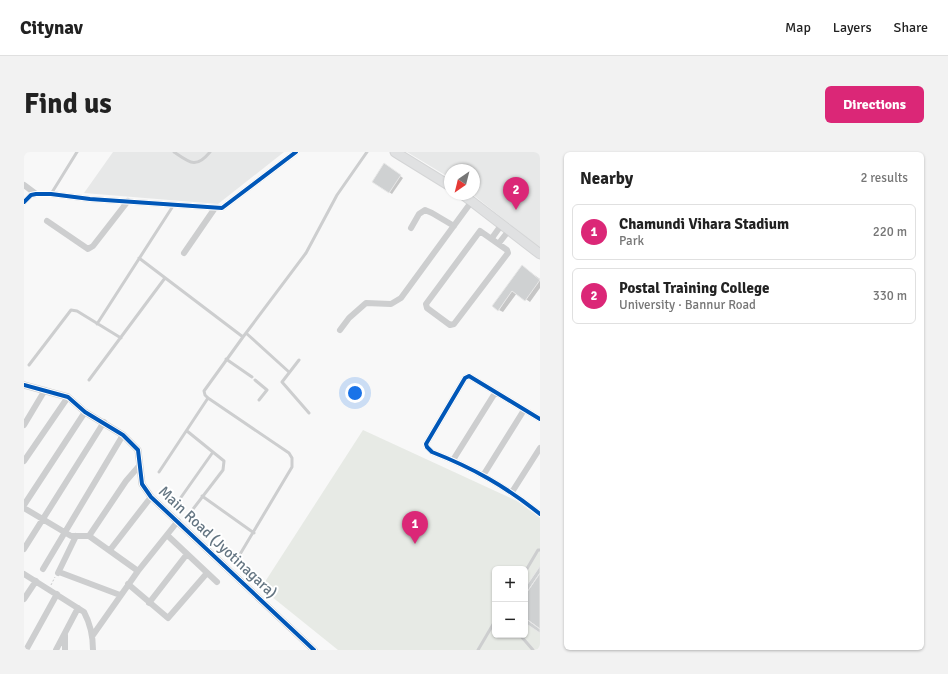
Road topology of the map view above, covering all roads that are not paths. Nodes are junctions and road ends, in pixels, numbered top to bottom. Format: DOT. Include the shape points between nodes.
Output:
graph roads {
  1 [pos="76,152"];
  2 [pos="174,152"];
  3 [pos="210,152"];
  4 [pos="296,152"];
  5 [pos="367,152"];
  6 [pos="395,152"];
  7 [pos="444,182"];
  8 [pos="24,185"];
  9 [pos="36,194"];
  10 [pos="51,194"];
  11 [pos="128,201"];
  12 [pos="472,201"];
  13 [pos="24,202"];
  14 [pos="174,204"];
  15 [pos="215,208"];
  16 [pos="47,221"];
  17 [pos="454,226"];
  18 [pos="506,226"];
  19 [pos="410,228"];
  20 [pos="492,238"];
  21 [pos="499,243"];
  22 [pos="184,252"];
  23 [pos="540,254"];
  24 [pos="139,258"];
  25 [pos="165,278"];
  26 [pos="97,324"];
  27 [pos="340,330"];
  28 [pos="246,333"];
  29 [pos="243,337"];
  30 [pos="121,338"];
  31 [pos="226,359"];
  32 [pos="299,360"];
  33 [pos="29,365"];
  34 [pos="290,372"];
  35 [pos="89,380"];
  36 [pos="24,385"];
  37 [pos="45,390"];
  38 [pos="495,393"];
  39 [pos="68,397"];
  40 [pos="208,398"];
  41 [pos="259,400"];
  42 [pos="524,410"];
  43 [pos="85,412"];
  44 [pos="309,412"];
  45 [pos="540,419"];
  46 [pos="104,422"];
  47 [pos="24,425"];
  48 [pos="187,431"];
  49 [pos="123,435"];
  50 [pos="540,448"];
  51 [pos="212,452"];
  52 [pos="453,460"];
  53 [pos="24,461"];
  54 [pos="139,466"];
  55 [pos="160,472"];
  56 [pos="484,474"];
  57 [pos="512,492"];
  58 [pos="202,496"];
  59 [pos="151,497"];
  60 [pos="177,503"];
  61 [pos="24,506"];
  62 [pos="540,513"];
  63 [pos="190,514"];
  64 [pos="42,519"];
  65 [pos="178,521"];
  66 [pos="64,532"];
  67 [pos="254,533"];
  68 [pos="167,535"];
  69 [pos="76,536"];
  70 [pos="89,536"];
  71 [pos="24,549"];
  72 [pos="110,550"];
  73 [pos="540,550"];
  74 [pos="186,554"];
  75 [pos="236,561"];
  76 [pos="528,567"];
  77 [pos="43,569"];
  78 [pos="138,572"];
  79 [pos="207,573"];
  80 [pos="24,574"];
  81 [pos="36,581"];
  82 [pos="217,582"];
  83 [pos="128,584"];
  84 [pos="57,594"];
  85 [pos="120,595"];
  86 [pos="24,599"];
  87 [pos="149,603"];
  88 [pos="78,608"];
  89 [pos="492,626"];
  90 [pos="65,634"];
  91 [pos="93,635"];
  92 [pos="523,638"];
  93 [pos="26,650"];
  94 [pos="56,650"];
  95 [pos="65,650"];
  96 [pos="93,650"];
  97 [pos="314,650"];
  98 [pos="478,650"];
  99 [pos="533,650"];
  1 -- 10 [label="lane"];
  2 -- 3 [label="lane" via="188,162 196,163 202,162"];
  4 -- 15 [label="street" via="227,206"];
  5 -- 28 [label="lane" via="337,195 306,253"];
  6 -- 7 [label="main road"];
  8 -- 9 [label="street"];
  9 -- 10 [label="street"];
  9 -- 13 [label="street"];
  10 -- 11 [label="street"];
  11 -- 14 [label="street"];
  11 -- 16 [label="street" via="88,249"];
  12 -- 17 [label="street"];
  12 -- 18 [label="main road"];
  14 -- 15 [label="street"];
  14 -- 24 [label="lane"];
  15 -- 22 [label="street"];
  17 -- 19 [label="street" via="425,210 419,214"];
  17 -- 27 [label="street" via="401,298 392,304 366,303"];
  18 -- 20 [label="street"];
  18 -- 21 [label="street"];
  18 -- 23 [label="main road"];
  20 -- 21 [label="street"];
  20 -- 21 [label="street" via="480,231 427,302 426,308 448,324 454,324 508,253"];
  24 -- 25 [label="lane"];
  24 -- 26 [label="lane"];
  25 -- 29 [label="lane"];
  25 -- 30 [label="lane"];
  26 -- 30 [label="lane"];
  26 -- 33 [label="lane" via="71,310"];
  28 -- 29 [label="lane"];
  28 -- 34 [label="lane"];
  29 -- 31 [label="lane"];
  30 -- 35 [label="lane"];
  31 -- 40 [label="lane" via="204,391"];
  31 -- 41 [label="lane" via="267,390"];
  32 -- 34 [label="lane"];
  34 -- 44 [label="lane" via="283,383"];
  36 -- 37 [label="street, Main Road (Jyotinagara)"];
  37 -- 39 [label="street, Main Road (Jyotinagara)"];
  37 -- 47 [label="street"];
  38 -- 42 [label="street"];
  38 -- 52 [label="street"];
  38 -- 52 [label="street" via="474,378 465,378 426,444 432,452"];
  39 -- 43 [label="street, Main Road (Jyotinagara)"];
  39 -- 53 [label="street"];
  40 -- 48 [label="lane"];
  40 -- 67 [label="lane" via="289,453 292,458 292,467"];
  42 -- 45 [label="street"];
  42 -- 56 [label="street"];
  43 -- 46 [label="street, Main Road (Jyotinagara)"];
  43 -- 61 [label="street"];
  46 -- 49 [label="street, Main Road (Jyotinagara)"];
  46 -- 64 [label="street"];
  48 -- 51 [label="lane"];
  48 -- 55 [label="lane"];
  49 -- 54 [label="street, Main Road (Jyotinagara)" via="138,450"];
  49 -- 66 [label="street"];
  50 -- 57 [label="street"];
  51 -- 58 [label="lane" via="224,461 225,466"];
  51 -- 60 [label="lane"];
  52 -- 56 [label="street"];
  54 -- 59 [label="street, Main Road (Jyotinagara)" via="143,487"];
  54 -- 70 [label="street"];
  56 -- 57 [label="street"];
  57 -- 62 [label="street"];
  58 -- 63 [label="lane"];
  58 -- 67 [label="lane"];
  59 -- 65 [label="street, Main Road (Jyotinagara)"];
  59 -- 72 [label="street"];
  61 -- 64 [label="street"];
  64 -- 66 [label="street"];
  64 -- 71 [label="street"];
  65 -- 68 [label="street"];
  65 -- 97 [label="street, Main Road (Jyotinagara)"];
  66 -- 69 [label="street"];
  66 -- 77 [label="street"];
  67 -- 75 [label="lane"];
  68 -- 74 [label="street"];
  68 -- 78 [label="street"];
  69 -- 70 [label="street"];
  69 -- 85 [label="street" via="58,572"];
  70 -- 72 [label="street"];
  72 -- 78 [label="street"];
  73 -- 76 [label="lane"];
  74 -- 79 [label="street"];
  74 -- 87 [label="street"];
  78 -- 83 [label="street"];
  79 -- 82 [label="street"];
  79 -- 87 [label="street" via="168,618"];
  80 -- 81 [label="street"];
  81 -- 84 [label="street"];
  81 -- 86 [label="street"];
  83 -- 85 [label="street"];
  83 -- 87 [label="street"];
  84 -- 88 [label="street"];
  84 -- 93 [label="street"];
  85 -- 91 [label="street"];
  88 -- 90 [label="street"];
  88 -- 91 [label="street" via="84,612"];
  89 -- 98 [label="lane"];
  90 -- 94 [label="street"];
  90 -- 95 [label="street"];
  91 -- 96 [label="street"];
  92 -- 99 [label="lane"];
}
